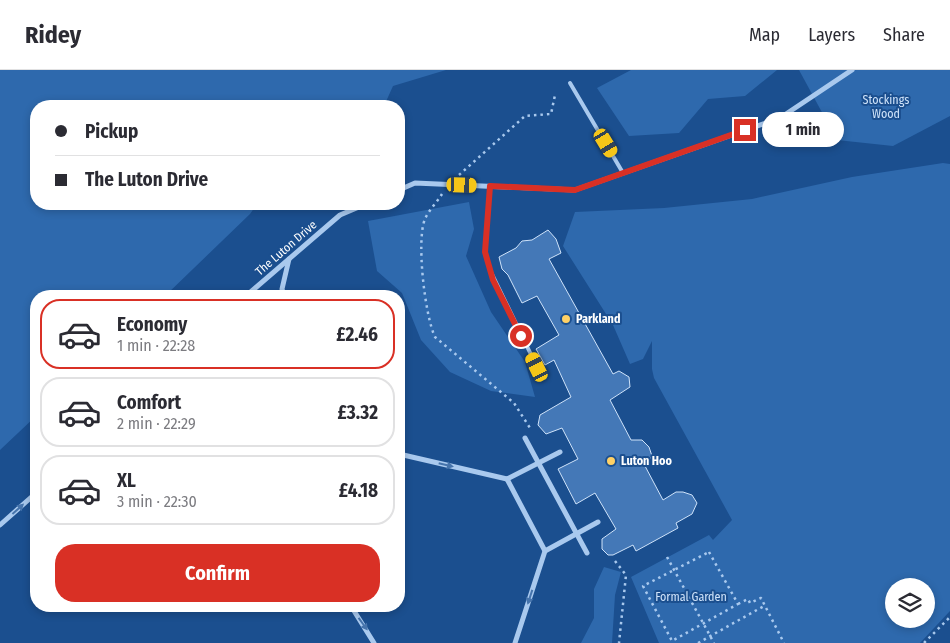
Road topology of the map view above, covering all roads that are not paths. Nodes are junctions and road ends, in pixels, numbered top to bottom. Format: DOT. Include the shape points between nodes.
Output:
graph roads {
  1 [pos="852,70"];
  2 [pos="570,83"];
  3 [pos="623,173"];
  4 [pos="490,186"];
  5 [pos="405,187"];
  6 [pos="352,210"];
  7 [pos="290,258"];
  8 [pos="253,290"];
  9 [pos="282,290"];
  10 [pos="537,367"];
  11 [pos="525,438"];
  12 [pos="560,452"];
  13 [pos="405,455"];
  14 [pos="538,464"];
  15 [pos="507,479"];
  16 [pos="30,498"];
  17 [pos="598,522"];
  18 [pos="0,525"];
  19 [pos="576,534"];
  20 [pos="545,551"];
  21 [pos="587,553"];
  22 [pos="355,612"];
  23 [pos="374,643"];
  24 [pos="515,643"];
  1 -- 3 [label="street" via="780,118"];
  2 -- 3 [label="lane"];
  3 -- 4 [label="street" via="575,190"];
  4 -- 5 [label="street" via="415,183"];
  4 -- 10 [label="lane" via="485,252 493,280"];
  6 -- 7 [label="street, The Luton Drive" via="340,215"];
  7 -- 8 [label="street, The Luton Drive"];
  7 -- 9 [label="street"];
  11 -- 14 [label="street"];
  12 -- 14 [label="street"];
  13 -- 15 [label="street, one-way"];
  14 -- 15 [label="street"];
  14 -- 19 [label="street"];
  15 -- 20 [label="street"];
  18 -- 16 [label="street, one-way"];
  17 -- 19 [label="street"];
  19 -- 20 [label="street"];
  19 -- 21 [label="street"];
  20 -- 24 [label="street, one-way"];
  22 -- 23 [label="street, one-way"];
}
